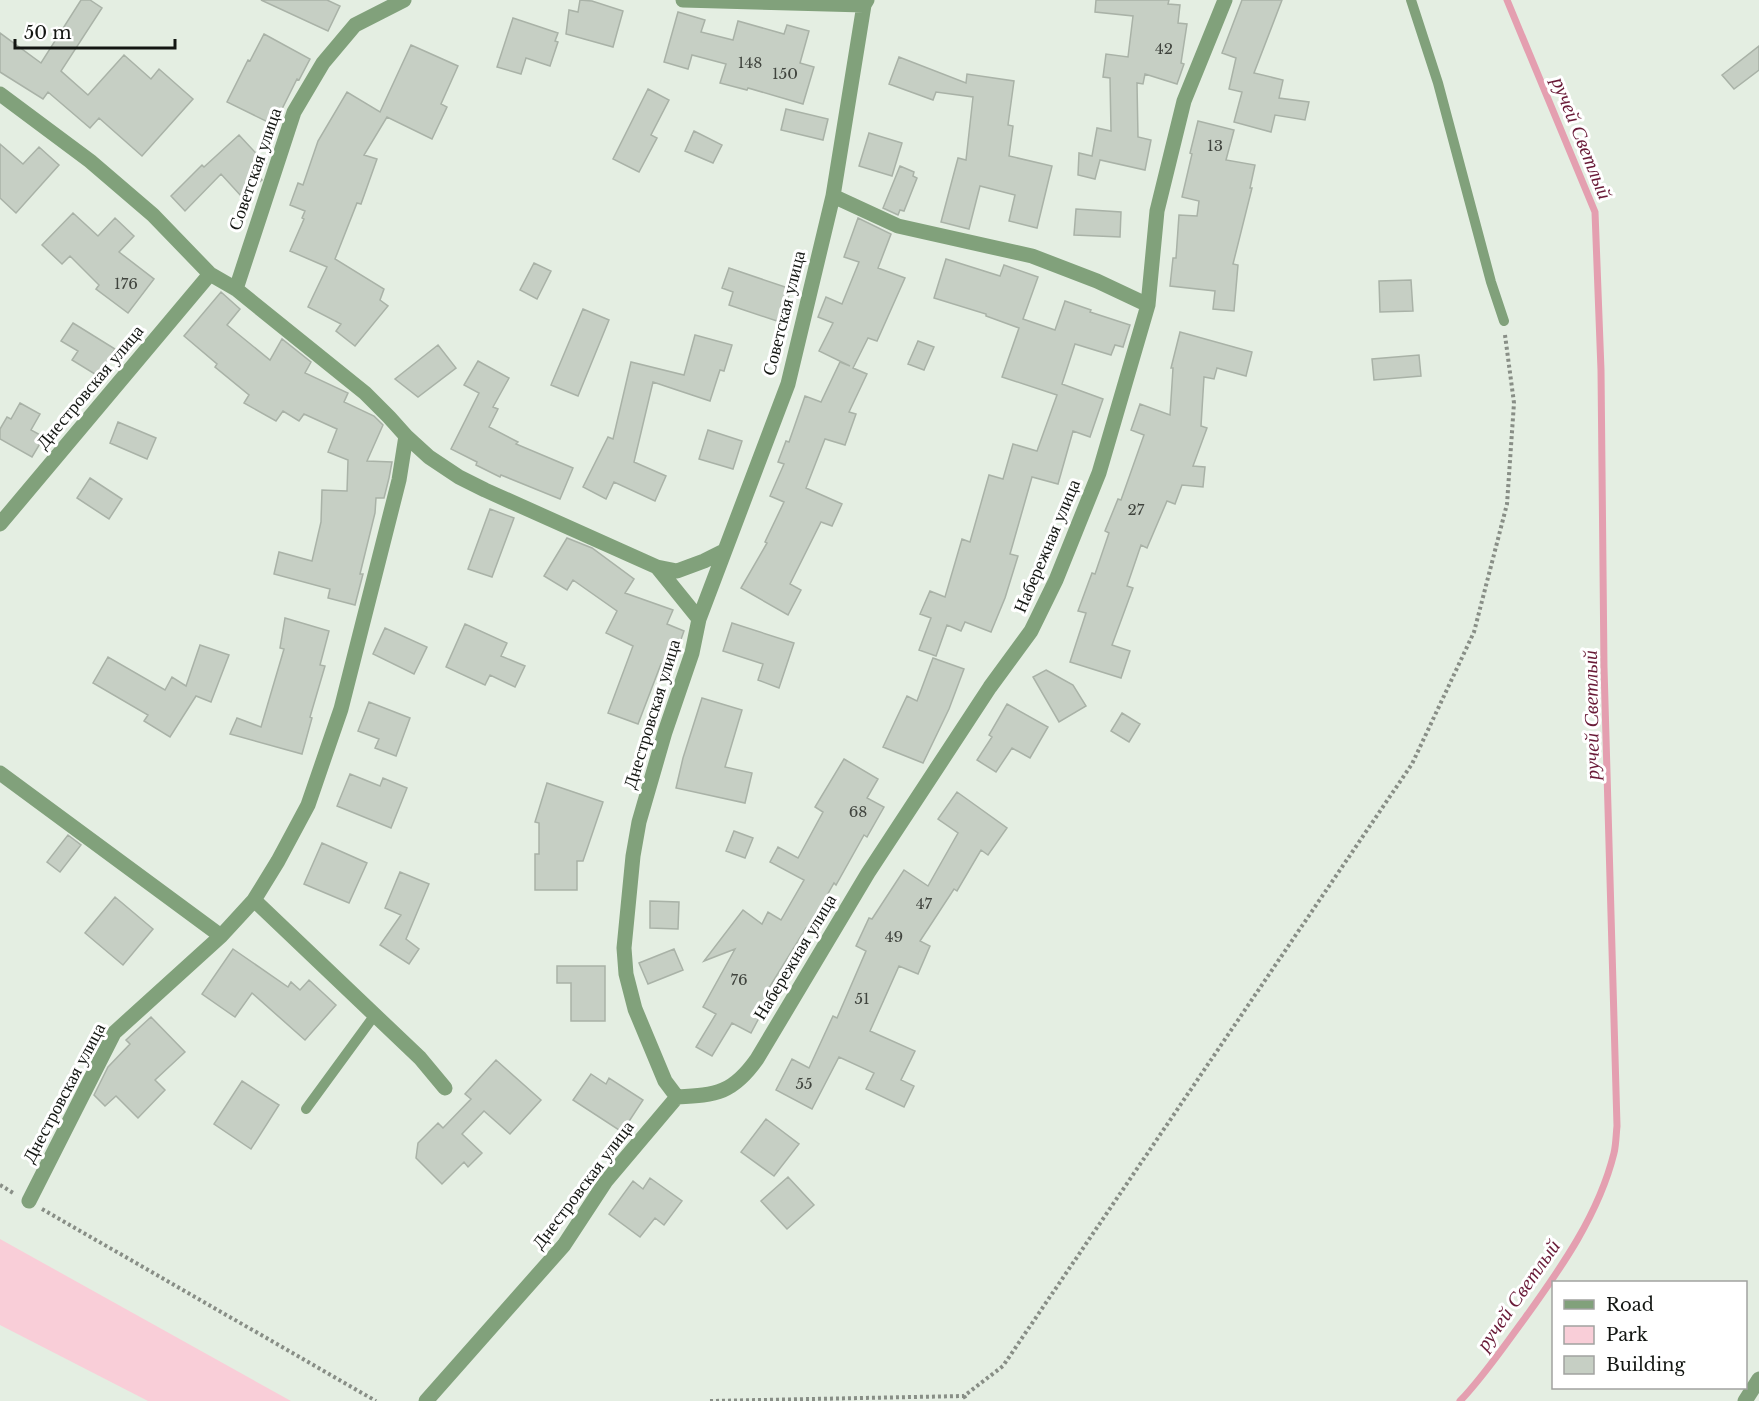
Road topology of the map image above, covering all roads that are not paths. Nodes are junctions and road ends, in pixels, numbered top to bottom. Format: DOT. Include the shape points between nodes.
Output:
graph roads {
  1 [pos="405,0"];
  2 [pos="683,0"];
  3 [pos="1225,0"];
  4 [pos="1411,0"];
  5 [pos="866,2"];
  6 [pos="0,94"];
  7 [pos="833,196"];
  8 [pos="210,274"];
  9 [pos="236,289"];
  10 [pos="1148,305"];
  11 [pos="1504,321"];
  12 [pos="406,436"];
  13 [pos="0,524"];
  14 [pos="724,551"];
  15 [pos="657,567"];
  16 [pos="699,619"];
  17 [pos="0,773"];
  18 [pos="254,900"];
  19 [pos="221,936"];
  20 [pos="374,1016"];
  21 [pos="445,1088"];
  22 [pos="677,1097"];
  23 [pos="306,1109"];
  24 [pos="28,1201"];
  25 [pos="1759,1379"];
  26 [pos="426,1401"];
  27 [pos="1745,1401"];
  1 -- 9 [label="street, Советская улица" via="355,26 323,63 294,112"];
  2 -- 5 [label="street, Советская улица"];
  3 -- 10 [label="street, Набережная улица" via="1184,101 1157,211"];
  4 -- 11 [label="lane" via="1438,82"];
  5 -- 7 [label="street, Советская улица"];
  6 -- 8 [label="street" via="90,161 153,215"];
  7 -- 10 [label="street" via="898,225 1032,256"];
  7 -- 14 [label="street, Советская улица" via="788,384"];
  8 -- 9 [label="street"];
  8 -- 13 [label="street, Днестровская улица"];
  9 -- 12 [label="street" via="365,393"];
  10 -- 22 [label="street, Набережная улица" via="1099,473 1031,631 868,873 745,1077 708,1095"];
  12 -- 15 [label="street" via="459,477"];
  12 -- 18 [label="street, Днестровская улица" via="399,480 341,709 308,805"];
  14 -- 15 [label="street" via="677,571"];
  14 -- 16 [label="street, Советская улица"];
  15 -- 16 [label="street"];
  16 -- 22 [label="street, Днестровская улица" via="639,822 624,948 635,1009 665,1081"];
  17 -- 19 [label="street"];
  18 -- 19 [label="street, Днестровская улица"];
  18 -- 20 [label="street"];
  19 -- 24 [label="street, Днестровская улица" via="114,1033"];
  20 -- 21 [label="street" via="420,1058"];
  20 -- 23 [label="lane"];
  22 -- 26 [label="street, Днестровская улица" via="606,1181 564,1245"];
  25 -- 27 [label="street"];
}
